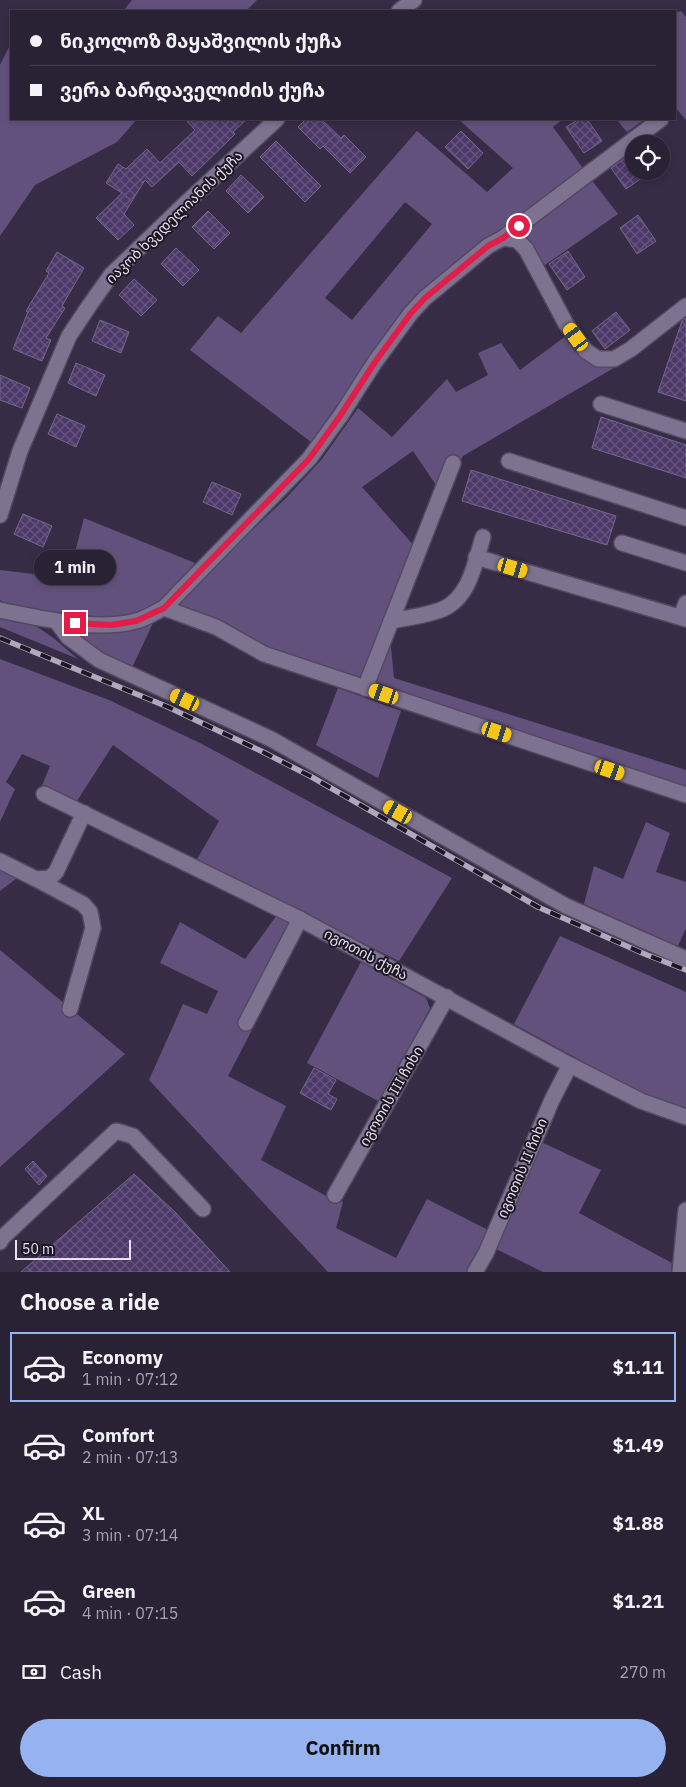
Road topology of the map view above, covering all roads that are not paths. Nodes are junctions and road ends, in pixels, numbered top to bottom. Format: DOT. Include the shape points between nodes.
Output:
graph roads {
  1 [pos="414,0"];
  2 [pos="399,10"];
  3 [pos="276,120"];
  4 [pos="660,120"];
  5 [pos="503,238"];
  6 [pos="686,306"];
  7 [pos="600,404"];
  8 [pos="686,432"];
  9 [pos="509,461"];
  10 [pos="453,463"];
  11 [pos="0,515"];
  12 [pos="686,518"];
  13 [pos="483,537"];
  14 [pos="622,543"];
  15 [pos="476,557"];
  16 [pos="686,563"];
  17 [pos="164,608"];
  18 [pos="0,610"];
  19 [pos="684,613"];
  20 [pos="57,622"];
  21 [pos="391,622"];
  22 [pos="365,688"];
  23 [pos="44,794"];
  24 [pos="686,795"];
  25 [pos="84,813"];
  26 [pos="0,861"];
  27 [pos="36,879"];
  28 [pos="300,919"];
  29 [pos="686,959"];
  30 [pos="447,997"];
  31 [pos="70,1009"];
  32 [pos="246,1023"];
  33 [pos="570,1065"];
  34 [pos="686,1116"];
  35 [pos="335,1195"];
  36 [pos="203,1209"];
  37 [pos="686,1210"];
  38 [pos="0,1242"];
  39 [pos="475,1272"];
  40 [pos="680,1272"];
  1 -- 2 [label="street"];
  3 -- 11 [label="street, იაკობ ხვედელიანის ქუჩა" via="111,275 89,306 69,336 24,442"];
  4 -- 5 [label="street"];
  5 -- 6 [label="street" via="517,240 526,249 566,324 586,351 598,359 614,359"];
  5 -- 17 [label="street" via="488,246 411,313 309,459"];
  7 -- 8 [label="street"];
  9 -- 12 [label="street"];
  10 -- 21 [label="street"];
  13 -- 15 [label="street"];
  14 -- 16 [label="street"];
  15 -- 19 [label="street"];
  15 -- 21 [label="street" via="468,585 458,599 443,609"];
  17 -- 20 [label="street" via="136,621 111,625"];
  17 -- 22 [label="street" via="216,627 264,654"];
  18 -- 20 [label="street"];
  20 -- 29 [label="street" via="68,637 99,660 271,739 566,906"];
  21 -- 22 [label="street"];
  22 -- 24 [label="street"];
  23 -- 25 [label="street, იგოთის ქუჩა"];
  25 -- 27 [label="street" via="56,872 50,878"];
  25 -- 28 [label="street, იგოთის ქუჩა"];
  26 -- 27 [label="street"];
  27 -- 31 [label="street" via="83,904 90,912 93,928"];
  28 -- 30 [label="street, იგოთის ქუჩა"];
  28 -- 32 [label="street"];
  30 -- 33 [label="street, იგოთის ქუჩა"];
  30 -- 35 [label="street, იგოთის III ჩიხი"];
  33 -- 34 [label="street, იგოთის ქუჩა" via="641,1101"];
  33 -- 39 [label="street, იგოთის II ჩიხი"];
  36 -- 38 [label="street" via="133,1136 116,1131"];
  37 -- 40 [label="street"];
}
